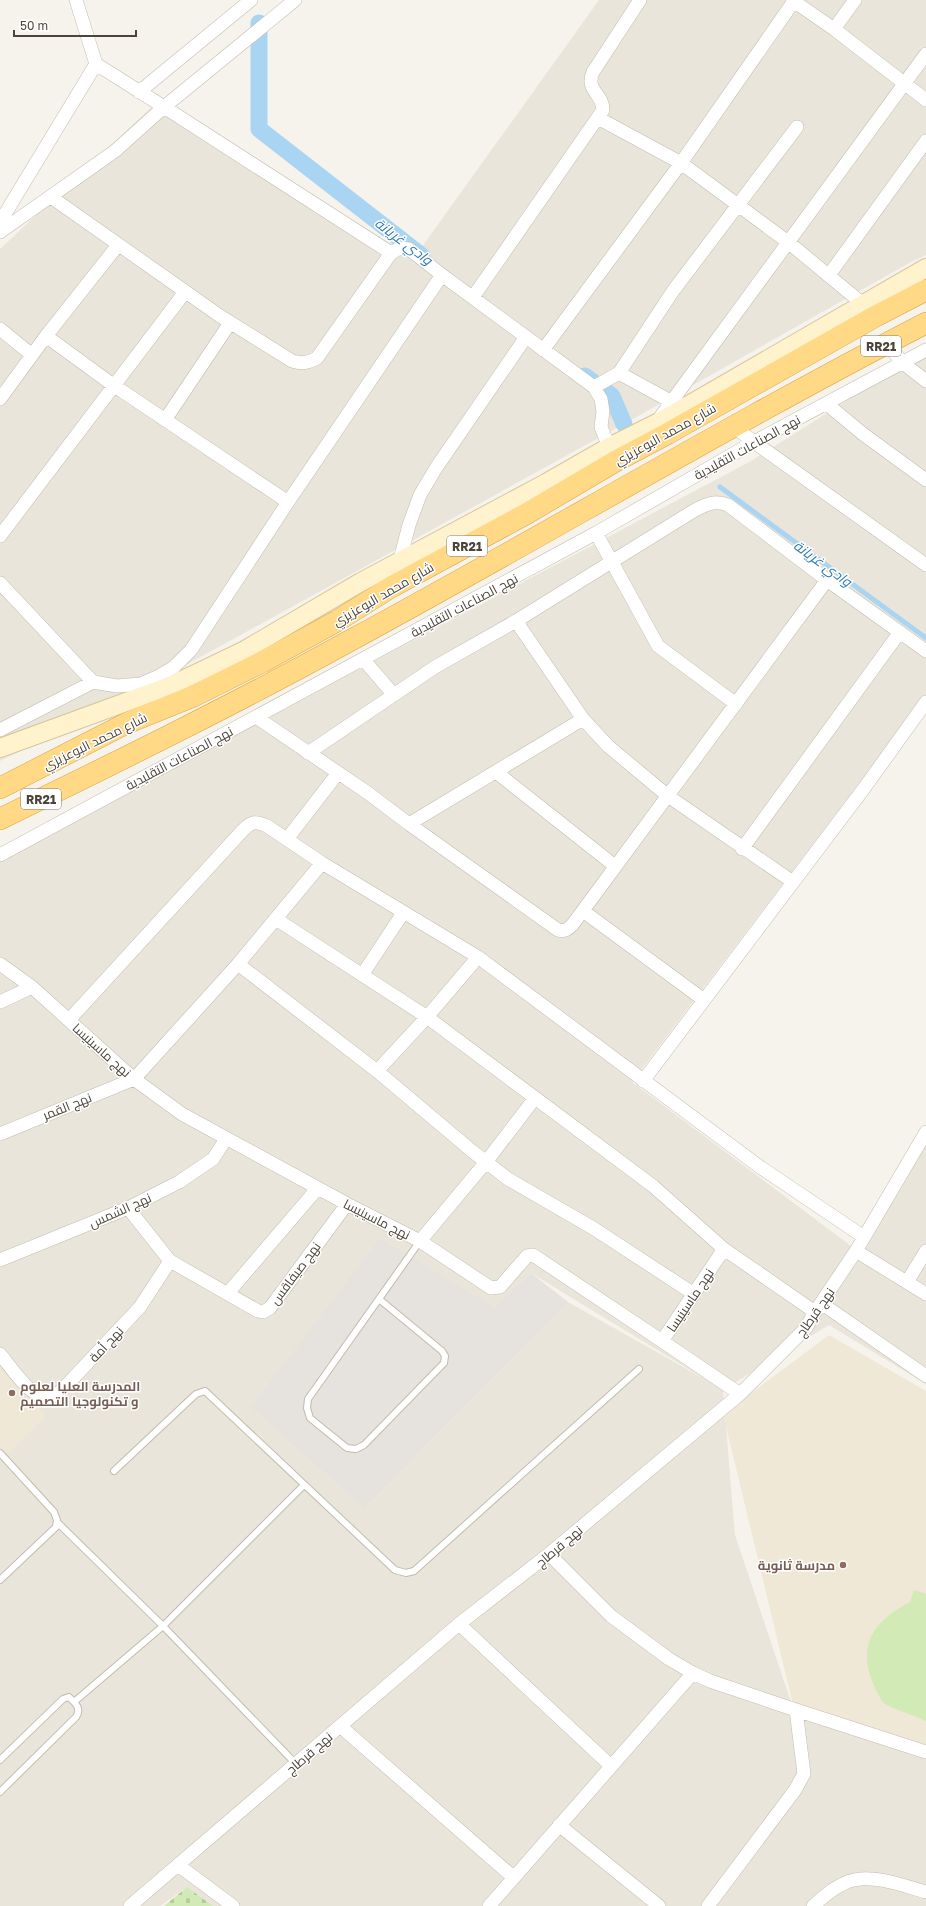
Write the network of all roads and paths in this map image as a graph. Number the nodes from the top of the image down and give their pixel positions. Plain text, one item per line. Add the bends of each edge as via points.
1 (76, 0) edge
2 (251, 0) edge
3 (296, 0) edge
4 (640, 0) edge
5 (855, 0) edge
6 (793, 1) edge
7 (834, 29) junction
8 (926, 54) edge
9 (96, 64) junction
10 (904, 84) junction
11 (139, 92) junction
12 (926, 100) edge
13 (164, 107) junction
14 (598, 118) junction
15 (797, 127) dead end
16 (926, 141) edge
17 (681, 162) junction
18 (51, 198) junction
19 (738, 204) junction
20 (0, 222) edge
21 (0, 232) edge
22 (788, 242) junction
23 (118, 245) junction
24 (391, 253) junction
25 (926, 268) edge
26 (442, 275) junction
27 (829, 275) junction
28 (926, 290) edge
29 (185, 292) junction
30 (473, 298) junction
31 (863, 304) junction
32 (230, 323) junction
33 (926, 323) edge
34 (0, 329) edge
35 (46, 336) junction
36 (526, 337) junction
37 (886, 343) junction
38 (544, 350) junction
39 (926, 350) edge
40 (32, 355) junction
41 (903, 363) junction
42 (619, 373) junction
43 (926, 381) edge
44 (113, 385) junction
45 (594, 388) junction
46 (0, 399) edge
47 (672, 402) junction
48 (827, 404) junction
49 (165, 420) junction
50 (733, 426) junction
51 (664, 427) junction
52 (754, 442) junction
53 (609, 447) junction
54 (926, 480) edge
55 (288, 502) junction
56 (596, 533) junction
57 (0, 536) edge
58 (613, 561) junction
59 (398, 562) junction
60 (926, 565) edge
61 (827, 580) junction
62 (0, 583) edge
63 (393, 586) junction
64 (516, 621) junction
65 (900, 632) junction
66 (926, 651) edge
67 (363, 659) junction
68 (93, 682) junction
69 (394, 695) junction
70 (926, 702) edge
71 (736, 704) junction
72 (256, 717) junction
73 (583, 719) junction
74 (0, 730) edge
75 (0, 748) edge
76 (308, 753) junction
77 (496, 772) junction
78 (338, 773) junction
79 (0, 788) edge
80 (668, 796) junction
81 (0, 819) edge
82 (409, 824) junction
83 (287, 839) junction
84 (742, 849) junction
85 (0, 855) edge
86 (322, 863) junction
87 (615, 866) junction
88 (793, 882) junction
89 (583, 911) junction
90 (403, 912) junction
91 (276, 919) junction
92 (478, 957) junction
93 (0, 964) edge
94 (238, 964) junction
95 (362, 975) junction
96 (32, 987) junction
97 (704, 1000) junction
98 (0, 1002) edge
99 (427, 1017) junction
100 (69, 1020) junction
101 (377, 1071) junction
102 (134, 1079) junction
103 (643, 1081) junction
104 (535, 1098) junction
105 (926, 1132) edge
106 (0, 1134) edge
107 (226, 1140) junction
108 (922, 1146) edge
109 (486, 1162) junction
110 (317, 1189) junction
111 (347, 1204) junction
112 (128, 1208) junction
113 (864, 1237) junction
114 (420, 1241) junction
115 (724, 1248) junction
116 (856, 1251) junction
117 (926, 1251) edge
118 (0, 1260) edge
119 (170, 1261) junction
120 (907, 1282) junction
121 (228, 1293) junction
122 (694, 1294) junction
123 (926, 1294) edge
124 (379, 1299) junction
125 (818, 1308) junction
126 (662, 1341) junction
127 (0, 1354) edge
128 (639, 1369) dead end
129 (926, 1376) edge
130 (740, 1394) junction
131 (0, 1453) edge
132 (114, 1471) dead end
133 (304, 1484) junction
134 (57, 1522) junction
135 (550, 1554) junction
136 (0, 1580) edge
137 (459, 1624) junction
138 (163, 1626) junction
139 (693, 1673) junction
140 (74, 1702) junction
141 (796, 1710) junction
142 (340, 1726) junction
143 (926, 1752) edge
144 (0, 1760) edge
145 (296, 1764) junction
146 (612, 1766) junction
147 (0, 1792) edge
148 (559, 1825) junction
149 (178, 1865) junction
150 (513, 1878) junction
151 (926, 1892) edge
152 (130, 1906) edge
153 (233, 1906) edge
154 (489, 1906) edge
155 (659, 1906) edge
156 (708, 1906) edge
157 (812, 1906) edge

1 - 9 street
2 - 11 street
3 - 13 street
4 - 14 street via 592,72 591,86 603,103 603,110
5 - 7 street
6 - 7 street
6 - 17 street
7 - 10 street
8 - 10 street
9 - 11 street
9 - 20 street
10 - 12 street
10 - 22 street
11 - 13 street
13 - 18 street via 115,151
13 - 24 street
14 - 17 street
14 - 30 street
15 - 19 street
16 - 27 street
17 - 19 street
17 - 38 street
18 - 21 street
18 - 23 street
19 - 22 street
19 - 42 street via 672,291
22 - 27 street
22 - 47 street
23 - 29 street
23 - 35 street
24 - 26 street via 400,248 409,248
24 - 32 street via 317,358 309,362 292,362
25 - 31 main road
26 - 30 street
26 - 55 street
27 - 31 street
28 - 51 highway, شارع محمد البوعزيزي / RR21
29 - 32 street
29 - 44 street
30 - 36 street
31 - 51 main road
32 - 49 street
33 - 37 highway, شارع محمد البوعزيزي / RR21
34 - 40 street
35 - 40 street
35 - 44 street
36 - 38 street
36 - 59 street via 420,495
37 - 41 street
37 - 50 highway, شارع محمد البوعزيزي / RR21
38 - 45 street
39 - 41 street, نهج الصناعات التقليدية
40 - 46 street
41 - 43 street
41 - 48 street, نهج الصناعات التقليدية
42 - 45 street
42 - 47 street
44 - 49 street
44 - 57 street
45 - 53 street via 601,399 601,427
47 - 51 street via 661,416
48 - 52 street, نهج الصناعات التقليدية
48 - 54 street
49 - 55 street
50 - 52 street
50 - 81 highway, شارع محمد البوعزيزي / RR21 via 351,640 138,751
51 - 53 main road
51 - 63 highway, شارع محمد البوعزيزي / RR21 via 616,461 519,518
52 - 56 street, نهج الصناعات التقليدية
52 - 60 street
53 - 59 main road
55 - 68 street via 190,650 174,667 141,684 117,686
56 - 58 street
56 - 67 street, نهج الصناعات التقليدية
58 - 61 street via 695,510 712,502 722,502
58 - 64 street
58 - 71 street via 658,646
59 - 63 street
59 - 75 main road via 245,650 170,686
61 - 65 street
61 - 71 street
62 - 68 street
63 - 79 highway, شارع محمد البوعزيزي / RR21 via 337,621 255,666 194,696 127,723
64 - 69 street via 436,667
64 - 73 street
65 - 66 street
65 - 84 street
67 - 69 street
67 - 72 street, نهج الصناعات التقليدية
68 - 74 street
69 - 76 street
70 - 88 street
71 - 80 street
72 - 76 street
72 - 85 street, نهج الصناعات التقليدية
73 - 77 street
73 - 80 street via 608,746
76 - 78 street
77 - 82 street
77 - 87 street
78 - 82 street
78 - 83 street
80 - 84 street
80 - 87 street
82 - 89 street via 558,930 568,929
83 - 86 street
83 - 100 street via 258,822 250,823
84 - 88 street
86 - 90 street
86 - 91 street
87 - 89 street
88 - 97 street
89 - 97 street
90 - 92 street
90 - 95 street
91 - 94 street
91 - 95 street
92 - 99 street
92 - 103 street
93 - 96 street, نهج ماسينيسا
94 - 101 street
94 - 102 street
95 - 99 street
96 - 98 street
96 - 100 street, نهج ماسينيسا
97 - 103 street
99 - 101 street
99 - 104 street
100 - 102 street, نهج ماسينيسا
101 - 109 street
102 - 106 street, نهج القمر
102 - 107 street, نهج ماسينيسا via 182,1114
103 - 113 street via 760,1167
104 - 109 street
104 - 115 street via 653,1186
105 - 108 street, نهج قرطاج
107 - 110 street, نهج ماسينيسا
107 - 112 street, نهج الشمس via 213,1159 190,1176
108 - 113 street, نهج قرطاج
109 - 114 street
109 - 122 street via 508,1179 593,1228
110 - 111 street, نهج ماسينيسا
110 - 121 street
111 - 114 street, نهج ماسينيسا
111 - 121 street, نهج صيفاقس via 270,1308 263,1312 258,1311
112 - 118 street, نهج الشمس
112 - 119 street, نهج صيفاقس
113 - 116 street, نهج قرطاج
114 - 124 lane
114 - 126 street, نهج ماسينيسا via 491,1288 500,1287 527,1256 533,1255
115 - 122 street, نهج ماسينيسا
115 - 125 street
116 - 120 street
116 - 125 street, نهج قرطاج
117 - 120 street
119 - 121 street, نهج صيفاقس
119 - 127 street, نهج أمة via 140,1307 54,1396 43,1397 31,1392
120 - 123 street
122 - 126 street, نهج ماسينيسا
124 - 124 lane via 442,1351 445,1356 444,1363 364,1445 356,1449 347,1448 310,1418 308,1399
125 - 129 street
125 - 130 street, نهج قرطاج via 801,1334
126 - 130 street
128 - 133 lane via 410,1572 395,1570
130 - 135 street, نهج قرطاج
131 - 134 lane via 54,1512
132 - 133 lane via 196,1394 205,1391
133 - 138 lane
134 - 136 lane via 56,1527
134 - 138 lane
135 - 137 street, نهج قرطاج
135 - 139 street via 611,1616 669,1659
137 - 142 street, نهج قرطاج
137 - 146 street
138 - 140 lane
138 - 145 lane
139 - 141 street
139 - 146 street
140 - 144 lane via 69,1698 63,1699
140 - 147 lane via 79,1710 76,1717
141 - 143 street
141 - 156 street via 804,1774 795,1790
142 - 145 street, نهج قرطاج
142 - 150 street
145 - 149 street, نهج قرطاج
146 - 148 street
148 - 150 street
148 - 155 street
149 - 152 street, نهج قرطاج
149 - 153 street
150 - 154 street
151 - 157 street via 893,1883 868,1879 853,1880 825,1895

